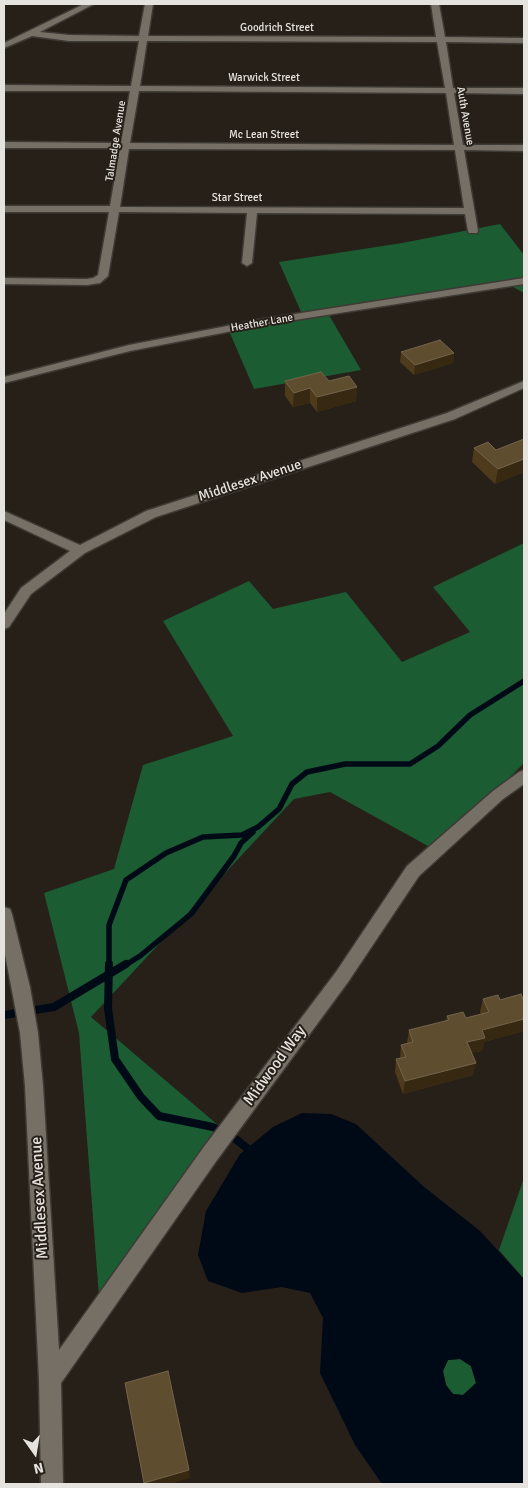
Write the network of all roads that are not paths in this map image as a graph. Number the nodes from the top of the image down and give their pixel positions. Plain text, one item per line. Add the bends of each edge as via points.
1 (90, 4) edge
2 (149, 4) edge
3 (435, 4) edge
4 (30, 34) junction
5 (144, 38) junction
6 (441, 40) junction
7 (524, 40) edge
8 (4, 46) edge
9 (4, 88) edge
10 (136, 89) junction
11 (449, 91) junction
12 (524, 91) edge
13 (4, 145) edge
14 (126, 146) junction
15 (459, 147) junction
16 (524, 148) edge
17 (4, 208) edge
18 (116, 209) junction
19 (252, 210) junction
20 (469, 212) junction
21 (473, 231) dead end
22 (247, 263) dead end
23 (524, 281) edge
24 (4, 282) edge
25 (4, 380) edge
26 (524, 384) edge
27 (4, 515) edge
28 (80, 550) junction
29 (4, 624) edge
30 (524, 776) edge
31 (4, 914) edge
32 (50, 1380) junction
33 (52, 1484) edge

1 - 4 street
2 - 5 street, Talmadge Avenue
3 - 6 street, Auth Avenue
4 - 5 street, Goodrich Street via 69,38
4 - 8 street
5 - 6 street, Goodrich Street
5 - 10 street, Talmadge Avenue
6 - 7 street, Goodrich Street
6 - 11 street, Auth Avenue
9 - 10 street, Warwick Street
10 - 11 street, Warwick Street
10 - 14 street, Talmadge Avenue
11 - 12 street, Warwick Street
11 - 15 street, Auth Avenue
13 - 14 street, Mc Lean Street
14 - 15 street, Mc Lean Street
14 - 18 street, Talmadge Avenue
15 - 16 street, Mc Lean Street
15 - 20 street, Auth Avenue
17 - 18 street, Star Street
18 - 19 street, Star Street
18 - 24 street, Talmadge Avenue via 104,274 99,280
19 - 20 street, Star Street
19 - 22 street
20 - 21 street, Auth Avenue
23 - 25 street, Heather Lane via 177,338
26 - 28 street, Middlesex Avenue via 451,416 150,514
27 - 28 street
28 - 29 street, Middlesex Avenue via 26,590
30 - 32 street, Midwood Way via 413,871 342,977 210,1154
31 - 32 street, Middlesex Avenue via 29,1033
32 - 33 street, Middlesex Avenue

